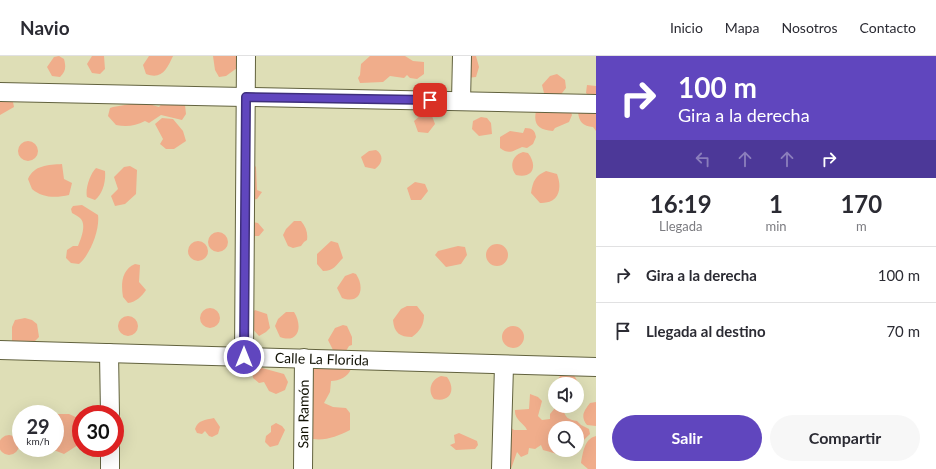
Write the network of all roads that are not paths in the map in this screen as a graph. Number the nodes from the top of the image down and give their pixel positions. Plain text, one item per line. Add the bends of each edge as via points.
1 (246, 56) edge
2 (462, 56) edge
3 (0, 92) edge
4 (246, 97) junction
5 (461, 101) junction
6 (596, 104) edge
7 (0, 350) edge
8 (109, 353) junction
9 (244, 357) junction
10 (304, 358) junction
11 (504, 366) junction
12 (596, 367) edge
13 (110, 405) edge
14 (110, 457) edge
15 (110, 469) edge
16 (303, 469) edge
17 (501, 469) edge

1 - 4 street
2 - 5 street
3 - 4 street
4 - 5 street
4 - 9 street
5 - 6 street
7 - 8 street, Calle La Florida
8 - 9 street, Calle La Florida
8 - 13 street
9 - 10 street, Calle La Florida
10 - 11 street, Calle La Florida
10 - 16 street, San Ramón
11 - 12 street, Calle La Florida
11 - 17 street
14 - 15 street

